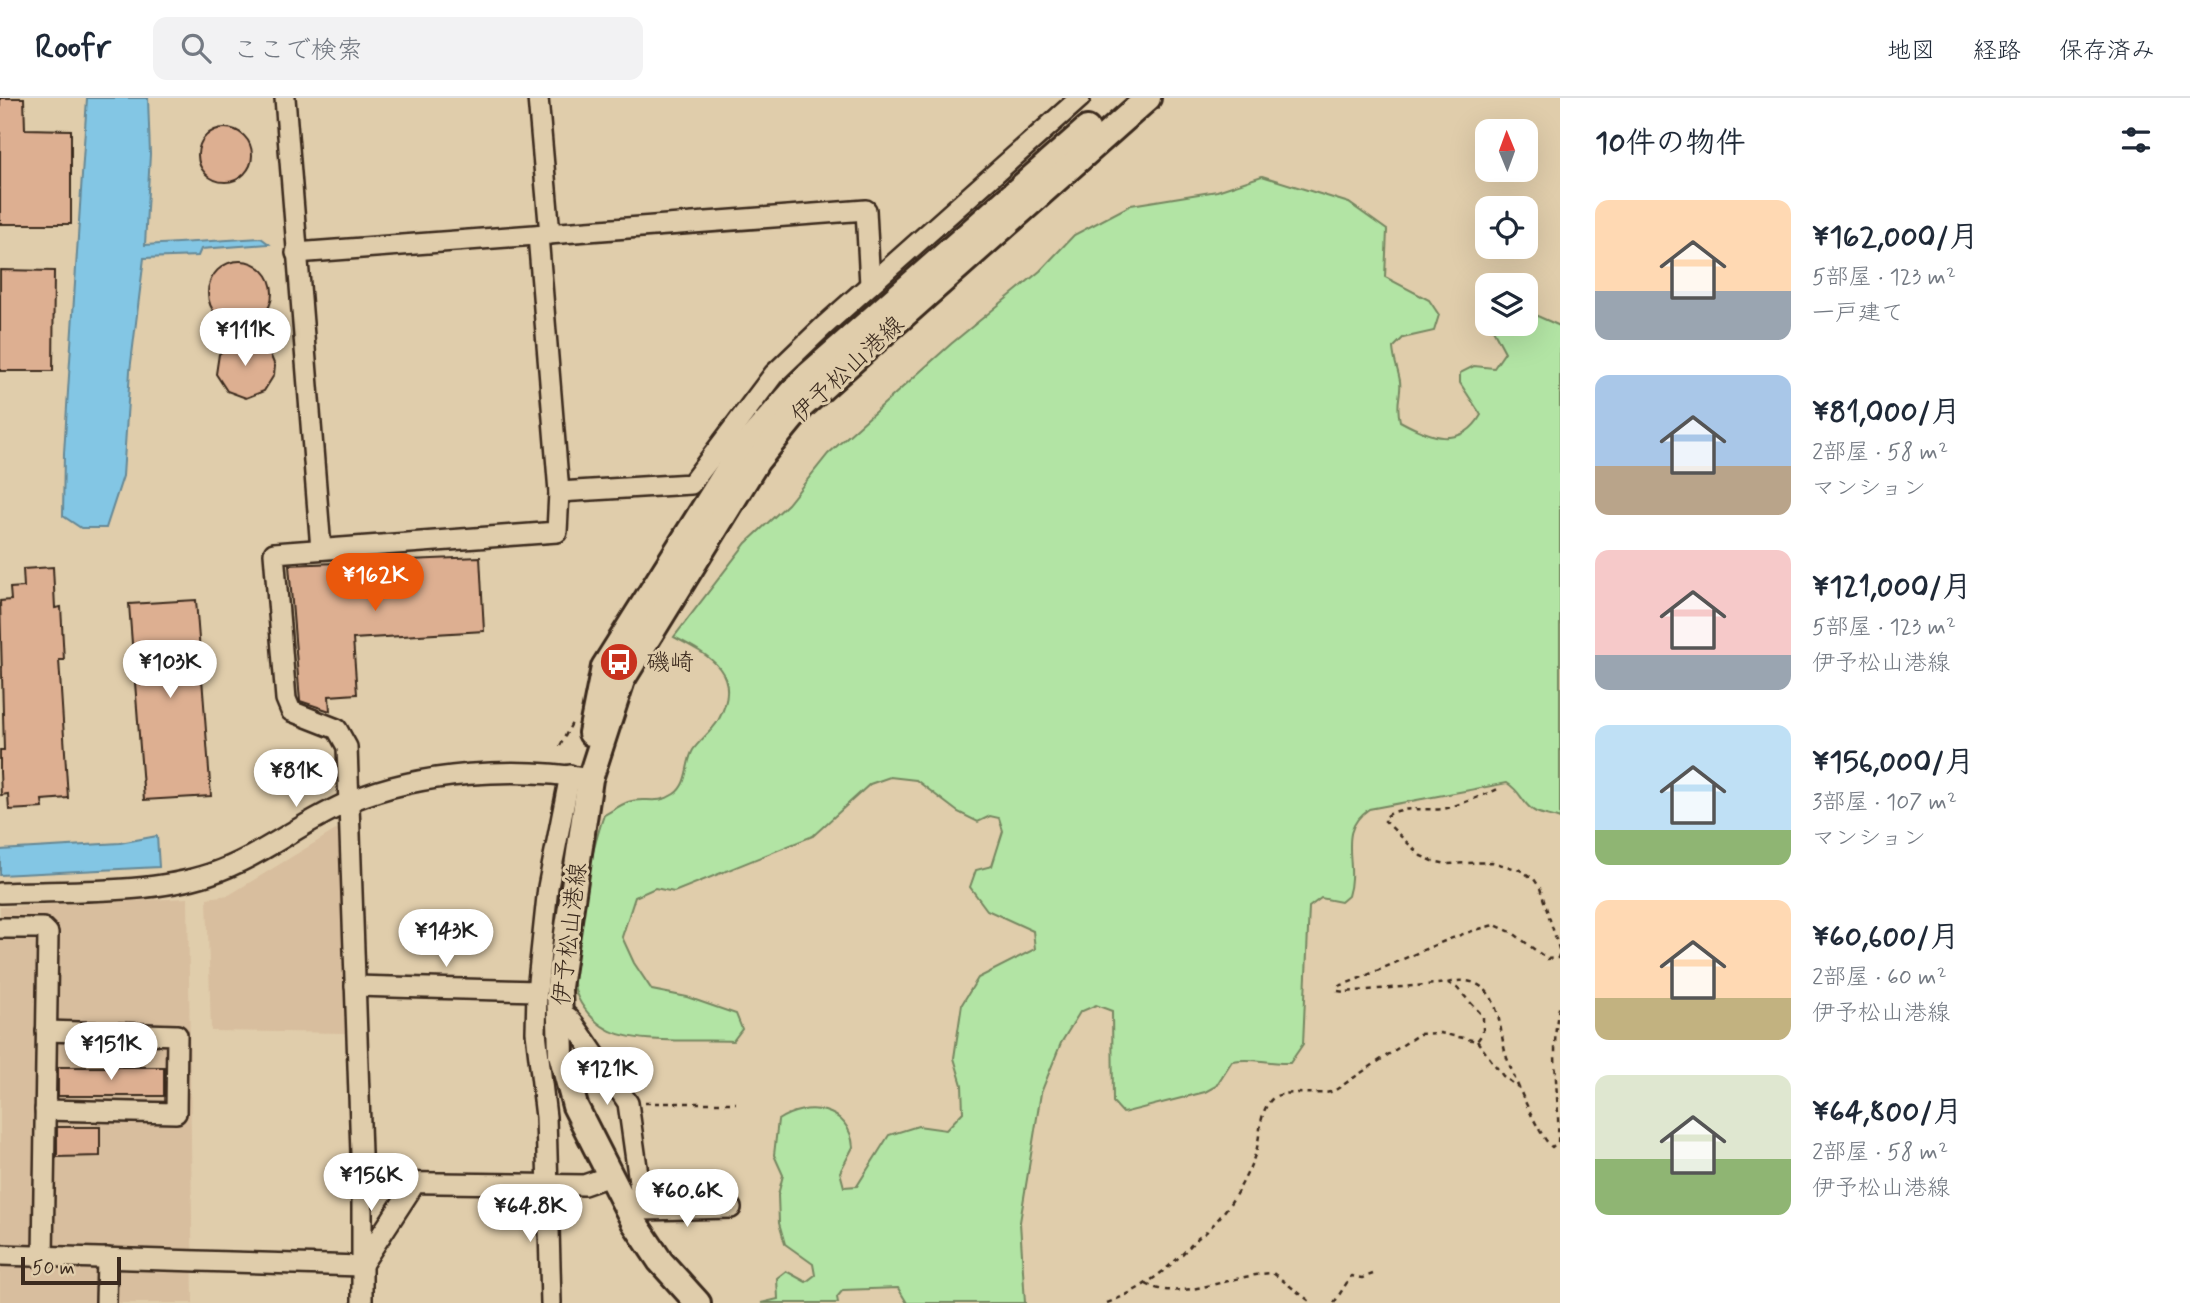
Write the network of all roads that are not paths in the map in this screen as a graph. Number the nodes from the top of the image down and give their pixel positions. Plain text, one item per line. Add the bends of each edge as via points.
1 (285, 98) edge
2 (538, 98) edge
3 (1080, 98) edge
4 (1123, 98) edge
5 (1148, 98) edge
6 (544, 234) junction
7 (296, 253) junction
8 (870, 285) junction
9 (559, 492) junction
10 (321, 549) junction
11 (580, 777) junction
12 (350, 801) junction
13 (0, 893) edge
14 (0, 928) edge
15 (355, 986) junction
16 (537, 991) junction
17 (558, 1014) junction
18 (46, 1031) junction
19 (45, 1110) junction
20 (610, 1176) junction
21 (362, 1182) junction
22 (415, 1183) junction
23 (549, 1185) junction
24 (731, 1208) dead end
25 (637, 1213) junction
26 (0, 1255) edge
27 (43, 1256) junction
28 (107, 1258) junction
29 (361, 1266) junction
30 (106, 1303) edge
31 (362, 1303) edge
32 (551, 1303) edge
33 (698, 1303) edge

1 - 7 street
2 - 6 street
3 - 8 street
4 - 11 main road, 伊予松山港線 via 805,378 738,454 604,667
5 - 11 main road, 伊予松山港線 via 803,405 757,461 622,680
6 - 7 street
6 - 8 street via 866,210
6 - 9 street
7 - 10 street
8 - 9 street via 774,374 691,484
9 - 10 street via 557,532
10 - 12 street via 274,553 286,699 291,711 344,736
11 - 12 street via 417,779
11 - 16 street via 548,887
11 - 17 main road, 伊予松山港線
12 - 13 street via 256,856 209,875 159,886
12 - 15 street
14 - 18 street via 43,928 48,933
15 - 16 street
15 - 21 street
16 - 23 street via 536,1032
17 - 20 main road, 伊予松山港線 via 575,1106
17 - 25 street via 574,1024 628,1103
18 - 19 street
18 - 19 street via 177,1035 176,1114
19 - 27 street
20 - 23 street via 593,1184
20 - 25 main road, 伊予松山港線
21 - 22 street
21 - 29 street
22 - 23 street
22 - 29 street
23 - 32 street
24 - 25 street
25 - 33 main road, 伊予松山港線 via 660,1261
26 - 27 street
27 - 28 street
28 - 29 street
28 - 30 street
29 - 31 street

